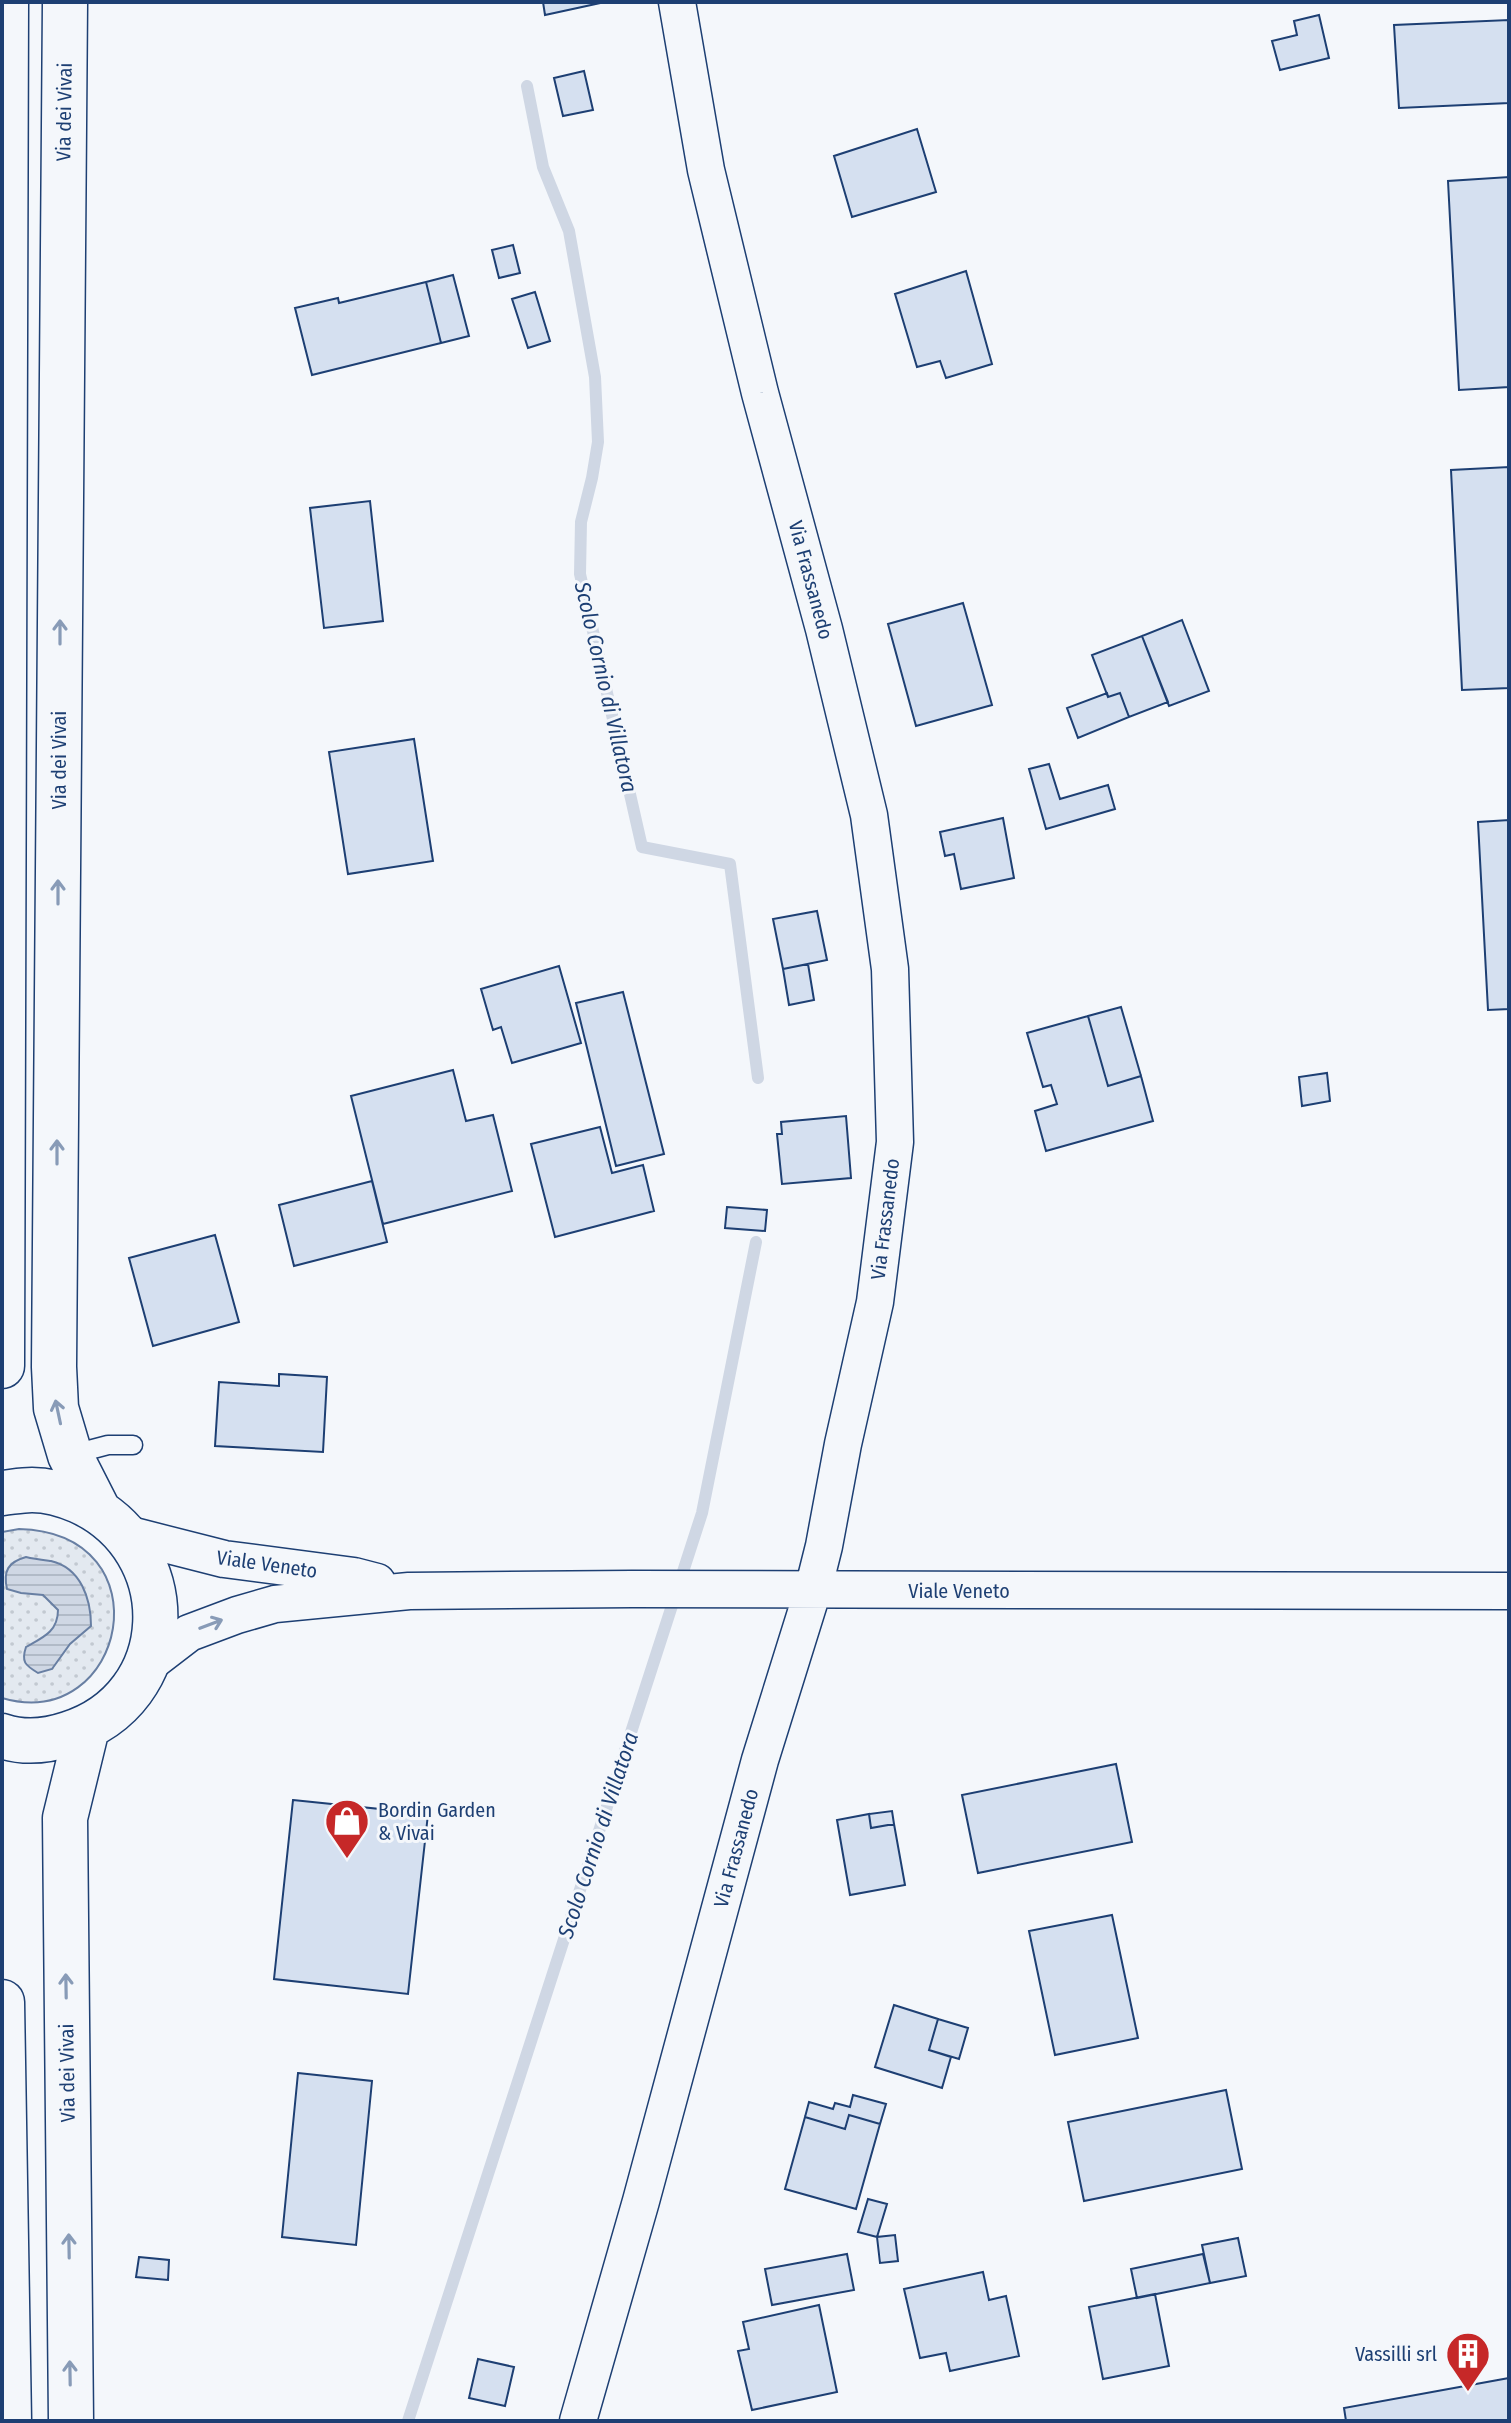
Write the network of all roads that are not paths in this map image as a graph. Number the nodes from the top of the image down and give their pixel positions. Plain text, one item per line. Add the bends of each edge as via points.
1 (6, 2) edge
2 (65, 2) edge
3 (677, 2) edge
4 (2, 1366) edge
5 (133, 1445) dead end
6 (70, 1455) junction
7 (2, 1493) edge
8 (112, 1522) junction
9 (813, 1590) junction
10 (409, 1591) junction
11 (1509, 1591) edge
12 (146, 1666) junction
13 (87, 1728) junction
14 (2, 1736) edge
15 (2, 2002) edge
16 (9, 2421) edge
17 (71, 2421) edge
18 (578, 2421) edge

1 - 4 main road
6 -> 2 main road, Via dei Vivai via 56,1408 54,1367
3 - 9 street, Via Frassanedo via 706,170 869,815 890,969 895,1142 875,1302
5 - 6 lane
6 - 8 main road, Via dei Vivai
7 - 8 main road via 34,1490 67,1496
8 - 10 street, Viale Veneto via 173,1548 354,1576
8 - 12 main road, Via dei Vivai via 146,1565 156,1601
9 - 10 street, Viale Veneto
9 - 11 street, Viale Veneto
9 - 18 street, Via Frassanedo via 760,1760
12 -> 10 street, Viale Veneto via 189,1633 275,1604
12 - 13 main road via 119,1706
13 - 14 main road via 51,1740
17 -> 13 main road, Via dei Vivai via 65,1818
15 - 16 main road

